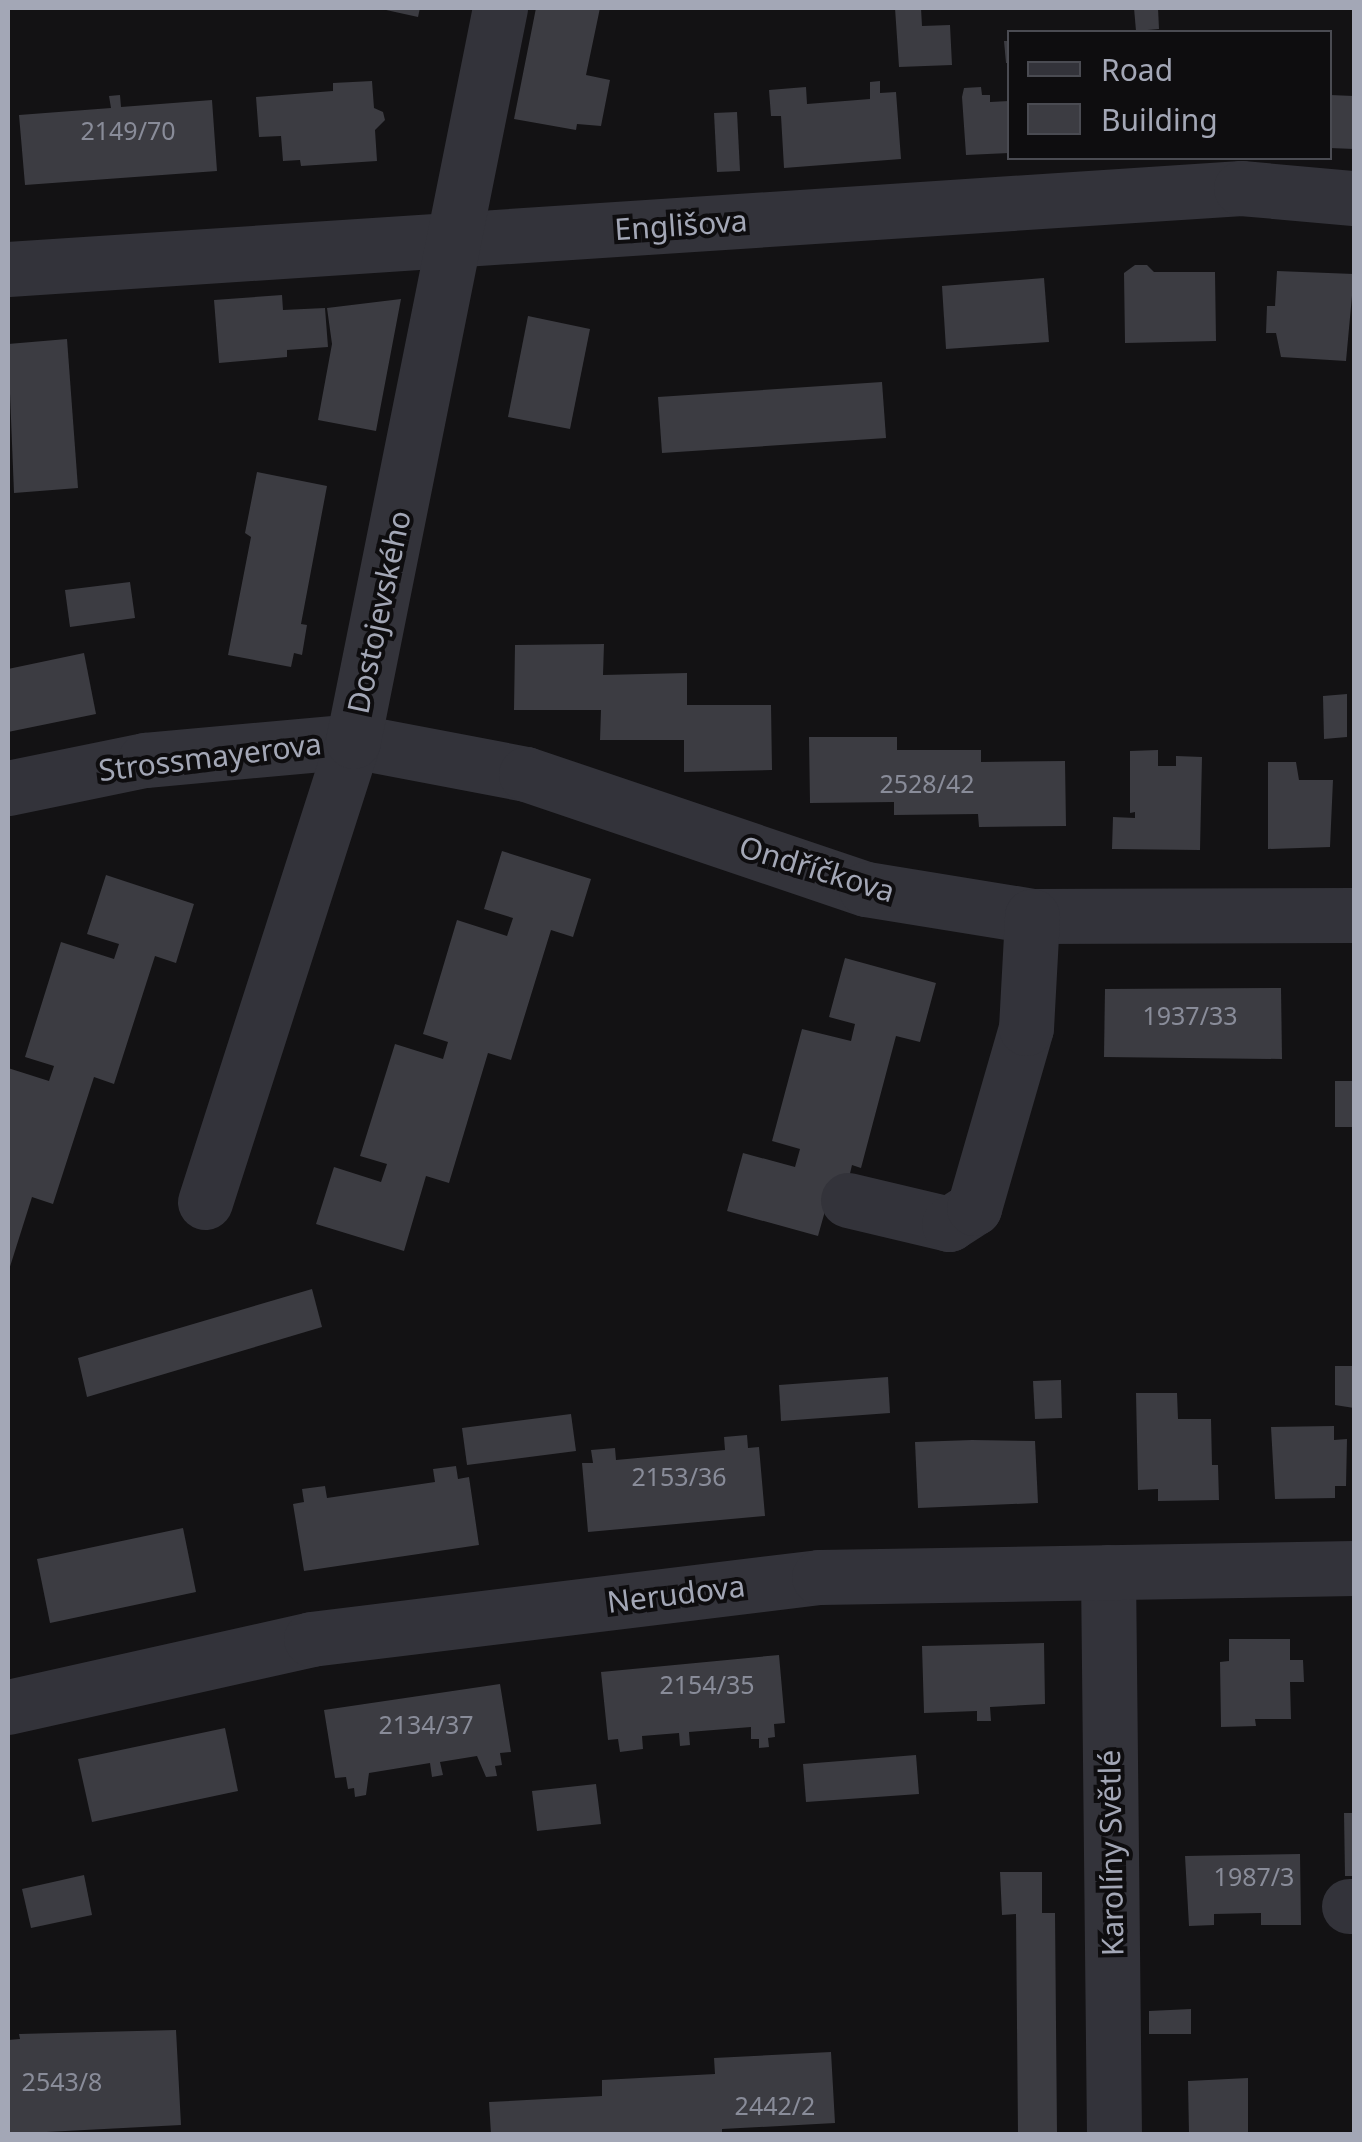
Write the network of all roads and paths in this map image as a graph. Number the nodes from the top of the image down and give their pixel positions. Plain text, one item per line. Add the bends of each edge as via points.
1 (500, 8) edge
2 (1354, 198) edge
3 (455, 240) junction
4 (8, 268) edge
5 (353, 740) junction
6 (8, 788) edge
7 (1354, 915) edge
8 (1032, 916) junction
9 (848, 1200) dead end
10 (205, 1202) dead end
11 (1354, 1568) edge
12 (1108, 1572) junction
13 (8, 1707) edge
14 (1114, 2134) edge

1 - 3 street, Dostojevského
2 - 3 street, Englišova via 1241,188
3 - 4 street, Englišova
3 - 5 street, Dostojevského
5 - 6 street, Strossmayerova via 145,760
5 - 8 street, Ondříčkova via 526,774 866,890
5 - 10 street, Dostojevského
7 - 8 street, Ondříčkova
8 - 9 street via 1026,1028 974,1208 950,1224
11 - 12 street, Nerudova
12 - 13 street, Nerudova via 819,1577 311,1639
12 - 14 street, Karolíny Světlé

